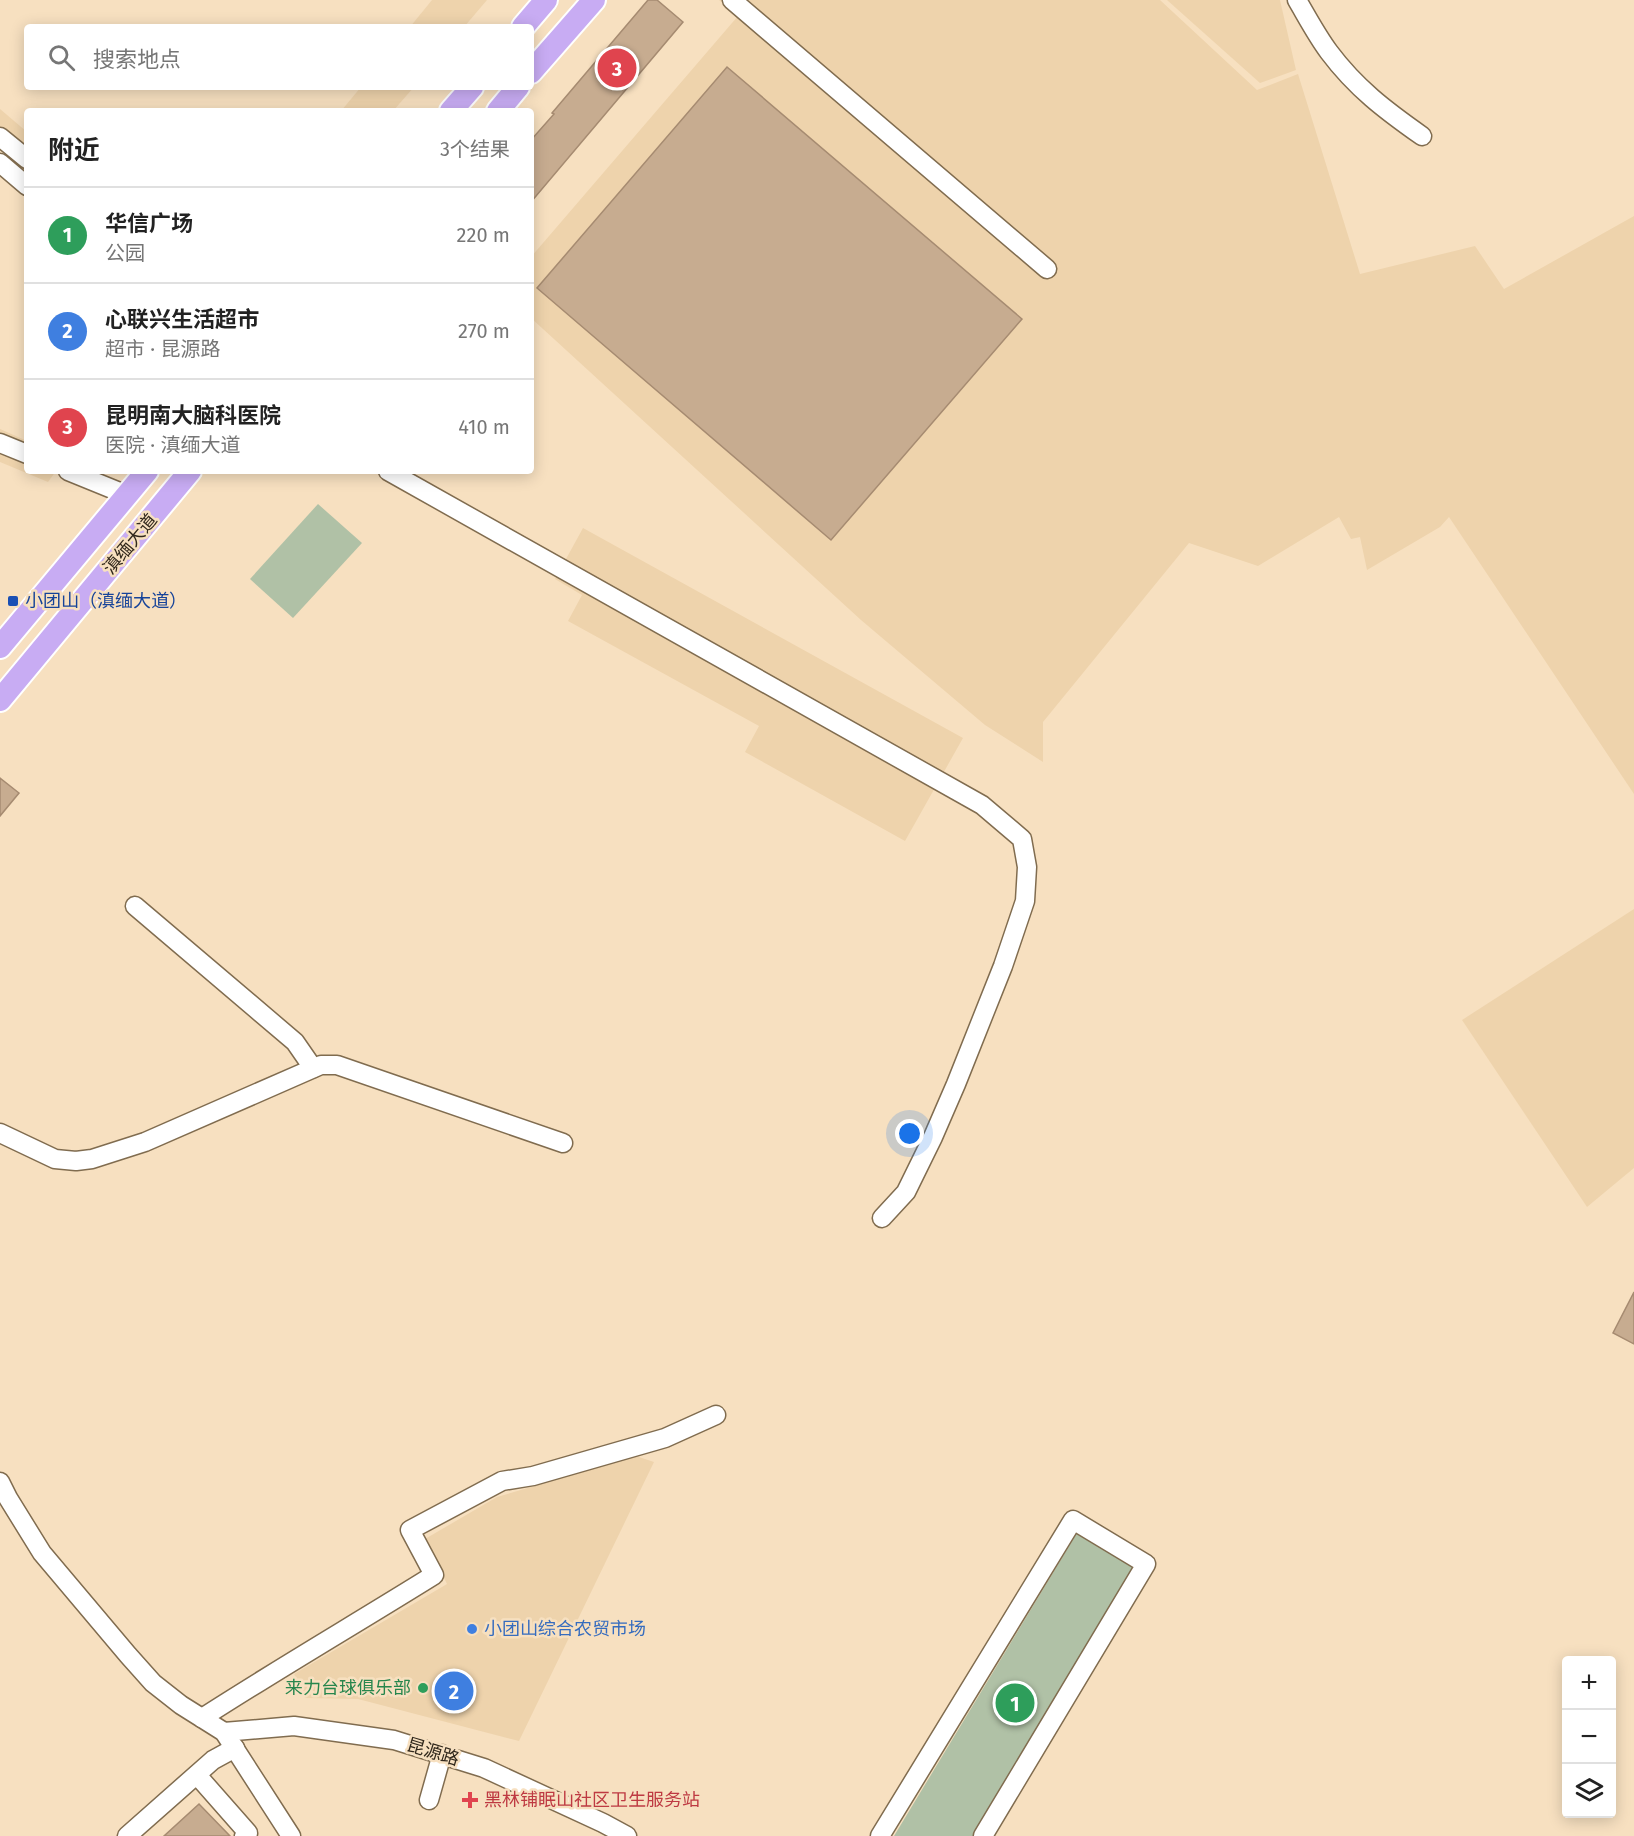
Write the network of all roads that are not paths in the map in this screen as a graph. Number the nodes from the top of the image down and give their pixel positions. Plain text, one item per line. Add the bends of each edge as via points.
1 (546, 0) edge
2 (594, 0) edge
3 (732, 0) edge
4 (1297, 0) edge
5 (526, 24) edge
6 (534, 69) edge
7 (470, 90) edge
8 (516, 90) edge
9 (454, 108) edge
10 (500, 108) edge
11 (1422, 136) dead end
12 (0, 137) edge
13 (24, 157) edge
14 (0, 164) edge
15 (24, 184) edge
16 (1047, 269) dead end
17 (0, 443) edge
18 (24, 453) edge
19 (75, 474) edge
20 (144, 474) edge
21 (188, 474) edge
22 (393, 474) edge
23 (127, 495) junction
24 (0, 647) edge
25 (0, 700) edge
26 (135, 906) dead end
27 (313, 1068) junction
28 (0, 1133) edge
29 (563, 1143) dead end
30 (882, 1218) dead end
31 (716, 1415) dead end
32 (0, 1482) edge
33 (202, 1718) junction
34 (224, 1732) junction
35 (235, 1748) junction
36 (442, 1754) junction
37 (197, 1775) junction
38 (429, 1800) dead end
39 (127, 1836) edge
40 (244, 1836) edge
41 (291, 1836) edge
42 (627, 1836) edge
43 (880, 1836) edge
44 (982, 1836) edge

1 - 5 main road
2 - 6 main road
3 - 16 street
4 - 11 street via 1327,50 1351,79 1380,107
7 - 9 main road
8 - 10 main road
12 - 13 street
14 - 15 street
17 - 18 street
19 - 23 street
20 - 23 main road, 滇缅大道
21 - 25 main road, 滇缅大道
22 - 30 street via 982,805 1022,839 1027,867 1025,901 1003,966 933,1137 906,1192
23 - 24 main road, 滇缅大道
26 - 27 street via 295,1042
27 - 28 street via 145,1142 92,1159 55,1159
27 - 29 street via 337,1065
31 - 33 street via 665,1438 533,1476 502,1481 410,1530 434,1575
32 - 33 street via 42,1553 128,1655 153,1683
33 - 34 street
34 - 35 street
34 - 36 street, 昆源路 via 294,1726 394,1740
35 - 37 street
35 - 41 street
36 - 38 street
36 - 42 street, 昆源路 via 484,1768
37 - 39 street
37 - 40 street via 248,1833
43 - 44 street via 1073,1520 1146,1564

